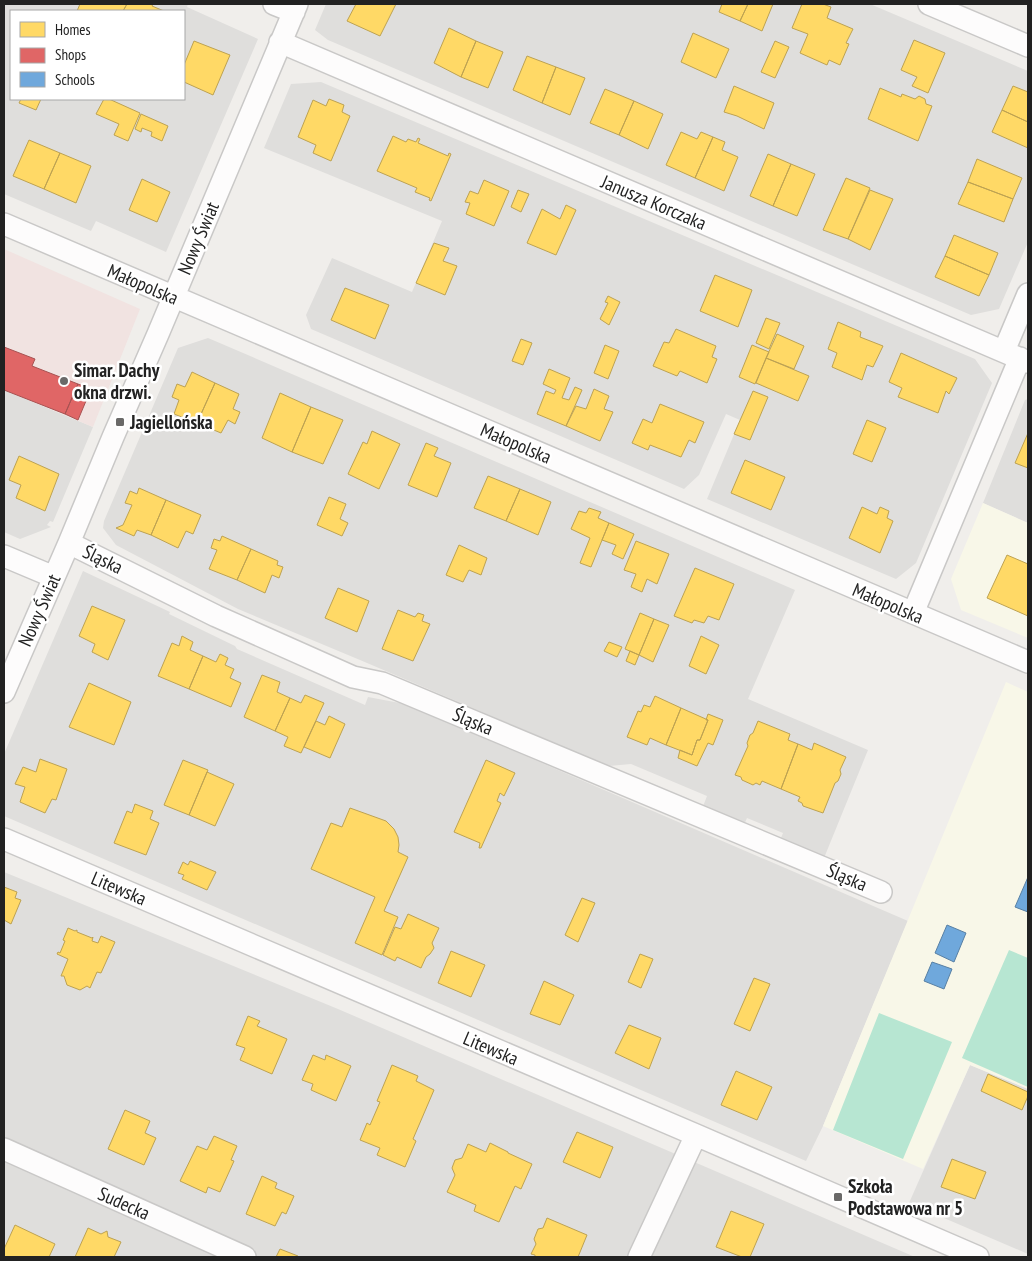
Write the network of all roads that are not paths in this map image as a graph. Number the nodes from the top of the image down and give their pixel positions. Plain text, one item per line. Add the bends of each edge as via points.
1 (274, 4) edge
2 (930, 4) edge
3 (296, 8) edge
4 (1026, 40) edge
5 (280, 42) junction
6 (4, 224) edge
7 (1028, 294) edge
8 (173, 297) junction
9 (1018, 357) edge
10 (69, 543) junction
11 (4, 556) edge
12 (54, 578) junction
13 (913, 614) junction
14 (1028, 662) edge
15 (4, 692) edge
16 (4, 839) edge
17 (881, 892) dead end
18 (696, 1135) junction
19 (4, 1149) edge
20 (245, 1257) edge
21 (639, 1257) edge
22 (978, 1257) edge

1 - 3 street
2 - 4 street
3 - 5 street, Nowy Świat
5 - 8 street, Nowy Świat
5 - 9 street, Janusza Korczaka
6 - 8 street, Małopolska
7 - 9 street
8 - 10 street, Nowy Świat
8 - 13 street, Małopolska
9 - 13 street
10 - 12 street, Nowy Świat
10 - 17 street, Śląska via 216,616 353,677 382,683
11 - 12 street
12 - 15 street, Nowy Świat
13 - 14 street, Małopolska
16 - 18 street, Litewska
18 - 21 street
18 - 22 street, Litewska
19 - 20 street, Sudecka

